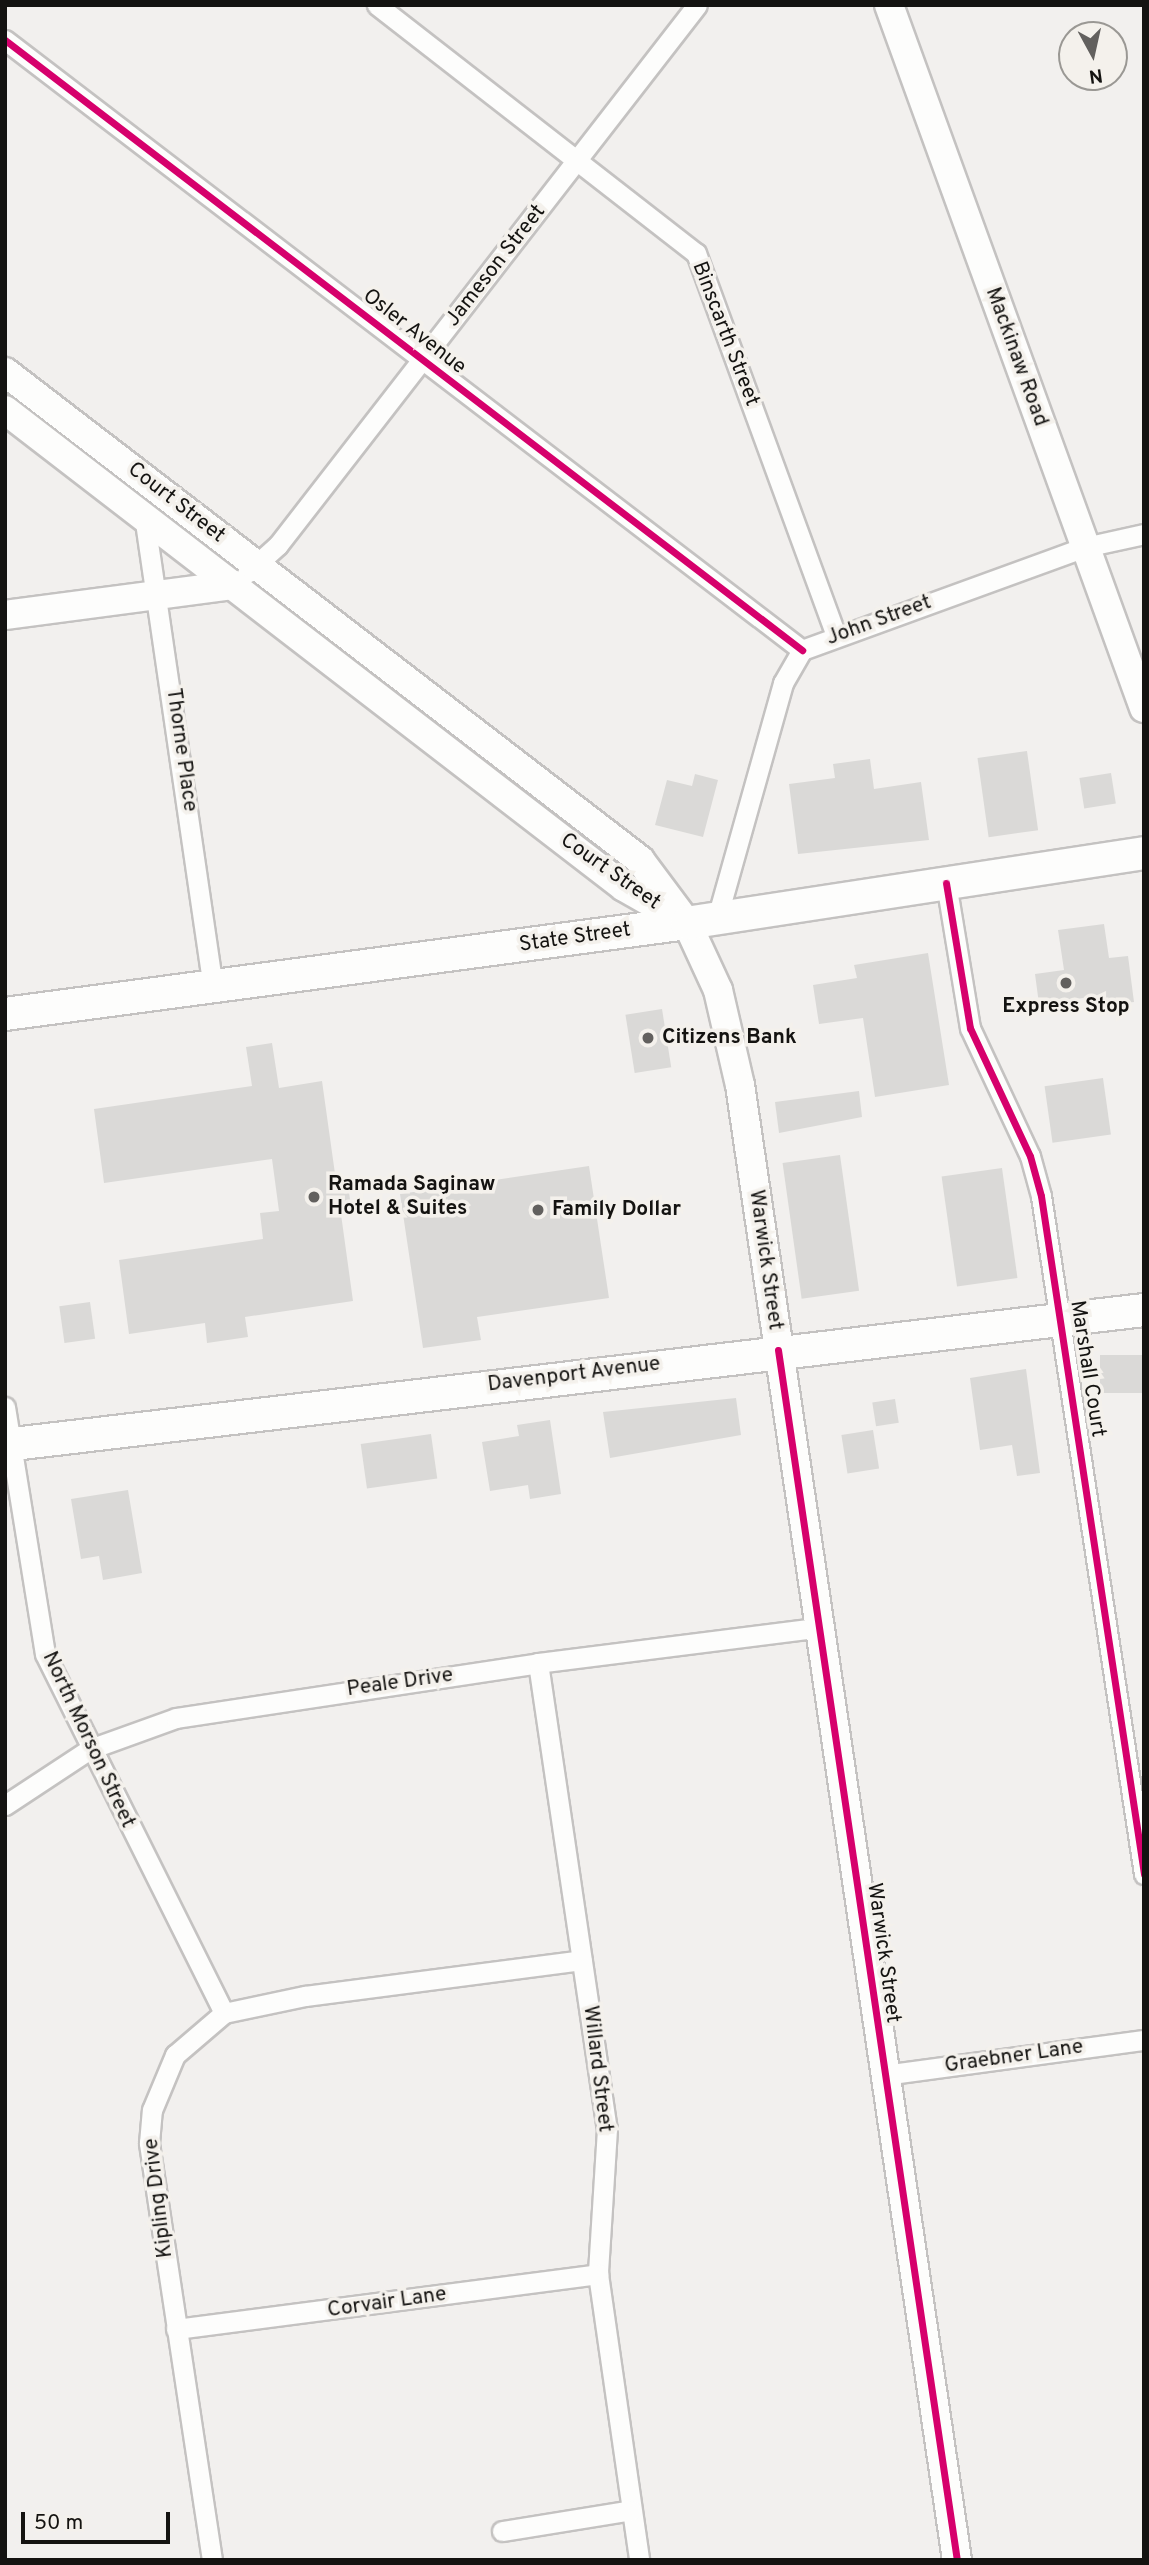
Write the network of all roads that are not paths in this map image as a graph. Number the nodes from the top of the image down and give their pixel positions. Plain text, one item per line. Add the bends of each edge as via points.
1 (377, 5) edge
2 (697, 5) edge
3 (889, 5) edge
4 (5, 40) edge
5 (578, 159) junction
6 (423, 361) junction
7 (5, 372) edge
8 (5, 410) edge
9 (144, 515) junction
10 (1144, 534) edge
11 (1085, 547) junction
12 (256, 565) junction
13 (234, 585) junction
14 (159, 596) junction
15 (5, 615) edge
16 (836, 635) junction
17 (802, 650) junction
18 (1144, 708) edge
19 (1144, 853) edge
20 (946, 883) junction
21 (702, 920) junction
22 (213, 986) junction
23 (5, 1014) edge
24 (1144, 1310) edge
25 (1062, 1320) junction
26 (778, 1350) junction
27 (5, 1407) edge
28 (8, 1445) edge
29 (817, 1628) junction
30 (538, 1664) junction
31 (90, 1749) junction
32 (5, 1805) edge
33 (1144, 1874) edge
34 (582, 1960) junction
35 (224, 2013) junction
36 (1144, 2040) edge
37 (884, 2075) junction
38 (598, 2274) junction
39 (176, 2329) junction
40 (631, 2510) junction
41 (502, 2531) dead end
42 (212, 2560) edge
43 (639, 2560) edge
44 (957, 2560) edge

1 - 5 street, Binscarth Street
2 - 5 street, Jameson Street
3 - 11 street, Mackinaw Road
4 - 6 street, Osler Avenue
5 - 6 street, Jameson Street
5 - 16 street, Binscarth Street via 696,253
6 - 12 street, Jameson Street via 278,545
6 - 17 street, Osler Avenue
7 - 12 street, Court Street
8 - 9 street, Court Street
9 - 13 street, Court Street
9 - 14 street, Thorne Place
10 - 11 street, John Street
11 - 16 street, John Street
11 - 18 street, Mackinaw Road
12 - 13 street, Jameson Street
12 - 21 street, Court Street via 639,860
13 - 14 street
13 - 21 street, Court Street via 624,887
14 - 15 street
14 - 22 street, Thorne Place
16 - 17 street, John Street
17 - 21 street, John Street via 783,683
19 - 20 main road, State Street
20 - 21 main road, State Street
20 - 25 street, Marshall Court via 970,1028 1030,1156
21 - 22 main road, State Street
21 - 26 street, Warwick Street via 734,1052
22 - 23 main road, State Street
24 - 25 main road, Davenport Avenue
25 - 26 main road, Davenport Avenue
25 - 33 street, Marshall Court
26 - 28 main road, Davenport Avenue
26 - 29 street, Warwick Street
27 - 28 street, North Morson Street
28 - 31 street, North Morson Street via 45,1654
29 - 30 street, Peale Drive
29 - 37 street, Warwick Street
30 - 31 street, Peale Drive via 176,1718
30 - 34 street, Willard Street
31 - 32 street, Peale Drive
31 - 35 street, North Morson Street
34 - 35 street, Kipling Drive via 305,1996
34 - 38 street, Willard Street via 607,2129
35 - 39 street, Kipling Drive via 175,2055 152,2110 149,2143
36 - 37 street, Graebner Lane
37 - 44 street, Warwick Street
38 - 39 street, Corvair Lane
38 - 40 street, Willard Street
39 - 42 street, Kipling Drive
40 - 41 street
40 - 43 street, Willard Street

